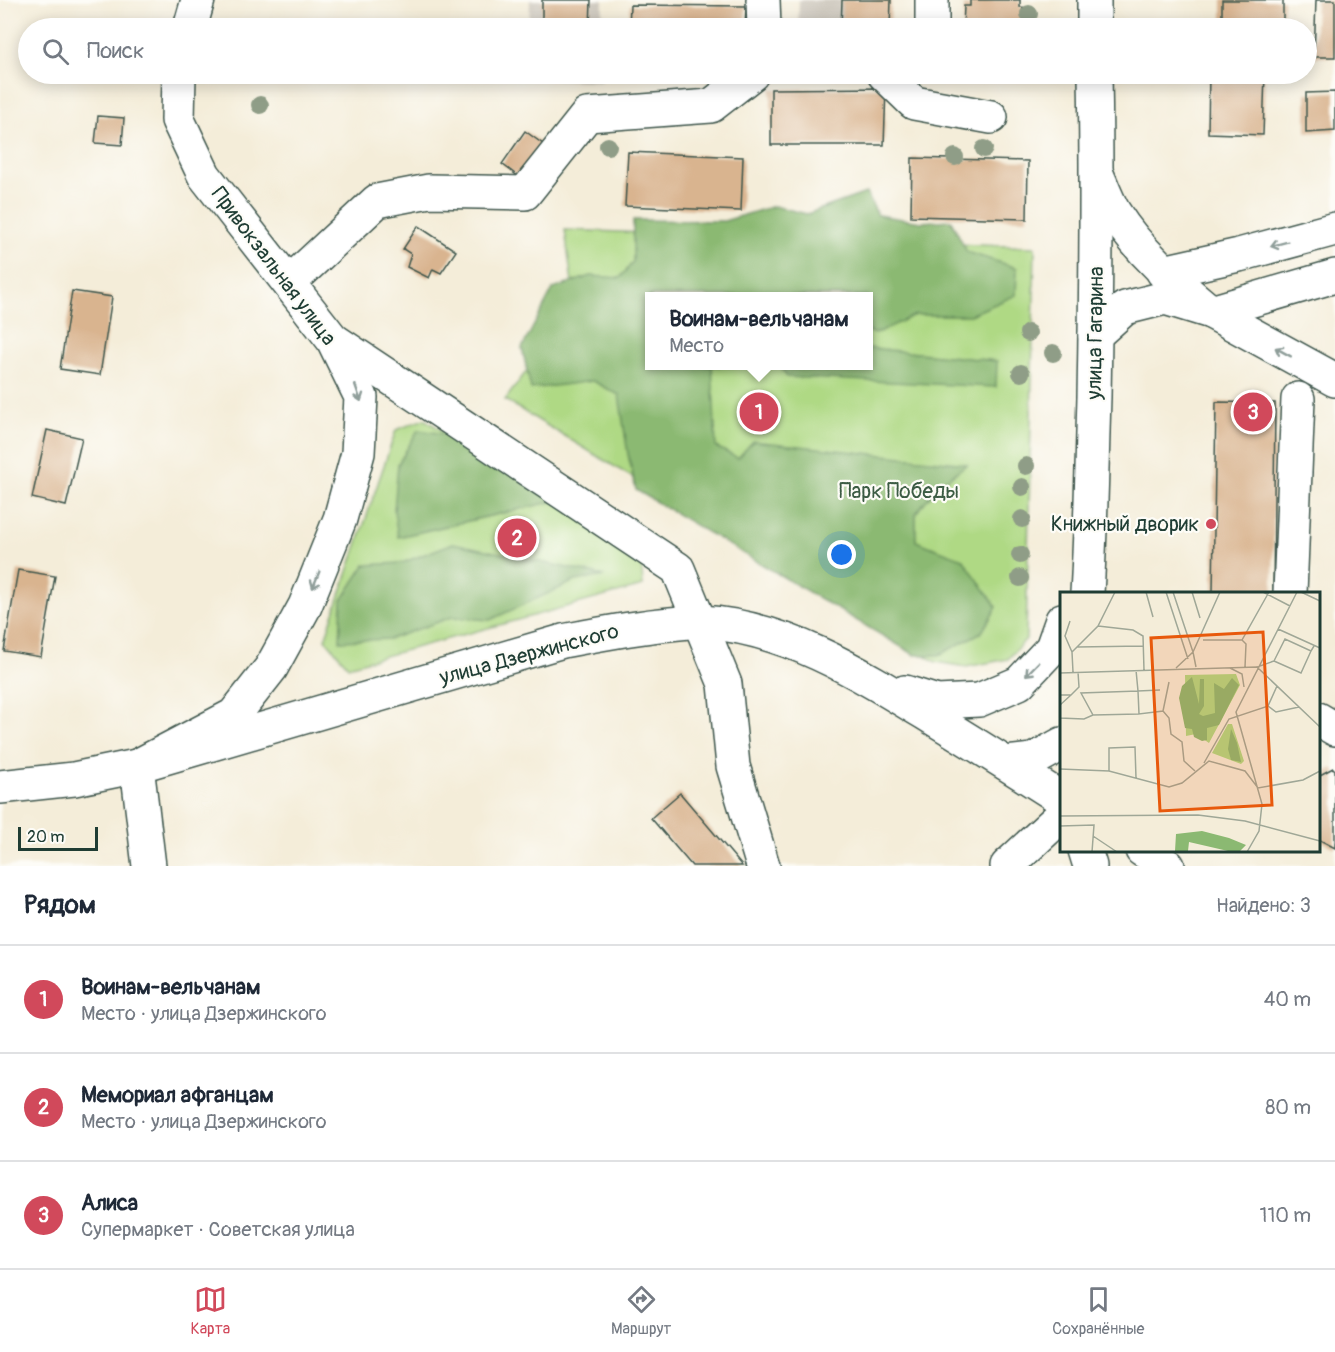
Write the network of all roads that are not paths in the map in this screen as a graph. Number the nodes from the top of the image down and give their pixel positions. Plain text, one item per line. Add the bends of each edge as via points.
1 (198, 0) edge
2 (763, 0) edge
3 (932, 0) edge
4 (1094, 0) edge
5 (193, 18) edge
6 (764, 18) edge
7 (932, 18) edge
8 (1094, 18) edge
9 (179, 84) edge
10 (739, 84) edge
11 (894, 84) edge
12 (1095, 84) edge
13 (991, 117) dead end
14 (1097, 174) junction
15 (1335, 229) edge
16 (1163, 272) junction
17 (1335, 276) edge
18 (289, 283) junction
19 (1211, 312) junction
20 (1095, 335) junction
21 (333, 340) junction
22 (1335, 380) edge
23 (1298, 399) dead end
24 (1090, 540) junction
25 (1072, 592) edge
26 (1087, 592) edge
27 (1290, 592) edge
28 (699, 621) junction
29 (1060, 626) edge
30 (875, 683) junction
31 (1320, 720) edge
32 (1335, 729) edge
33 (1060, 745) edge
34 (1006, 763) junction
35 (137, 766) junction
36 (0, 787) edge
37 (1060, 798) edge
38 (1060, 817) edge
39 (1086, 851) edge
40 (1145, 851) edge
41 (149, 866) edge
42 (763, 866) edge
43 (1007, 866) edge
44 (1090, 866) edge
45 (1168, 866) edge

1 - 5 street
2 - 6 street
3 - 7 street
4 - 8 street
9 - 18 street, Привокзальная улица via 178,120 204,175
10 - 18 street via 711,106 587,115 525,194 429,190 377,201
11 - 13 street via 914,103
12 - 14 street, улица Гагарина
14 - 16 street via 1113,210
14 - 20 street, улица Гагарина
15 -> 16 street
16 - 19 street
17 - 19 street
18 - 21 street, Привокзальная улица
19 - 20 street via 1165,298 1125,308
22 -> 19 street
20 - 24 street, улица Гагарина
21 - 28 street via 678,569
21 -> 35 street, Привокзальная улица via 362,397 358,453 340,519 305,606 271,668 234,715
23 - 27 street
24 - 25 street
24 - 26 street, улица Гагарина
28 - 30 street, улица Дзержинского via 731,624 795,642
28 - 35 street, улица Дзержинского via 627,628 563,642
28 - 42 street via 725,684 733,766
29 -> 30 street via 1052,648 1019,682 979,700 937,702
30 - 34 street, улица Дзержинского
31 - 32 street
33 - 34 street via 1033,760
34 - 37 street, улица Дзержинского
35 - 36 street, улица Дзержинского via 74,779
35 - 41 street
38 - 43 street
39 - 44 street
40 - 45 street

